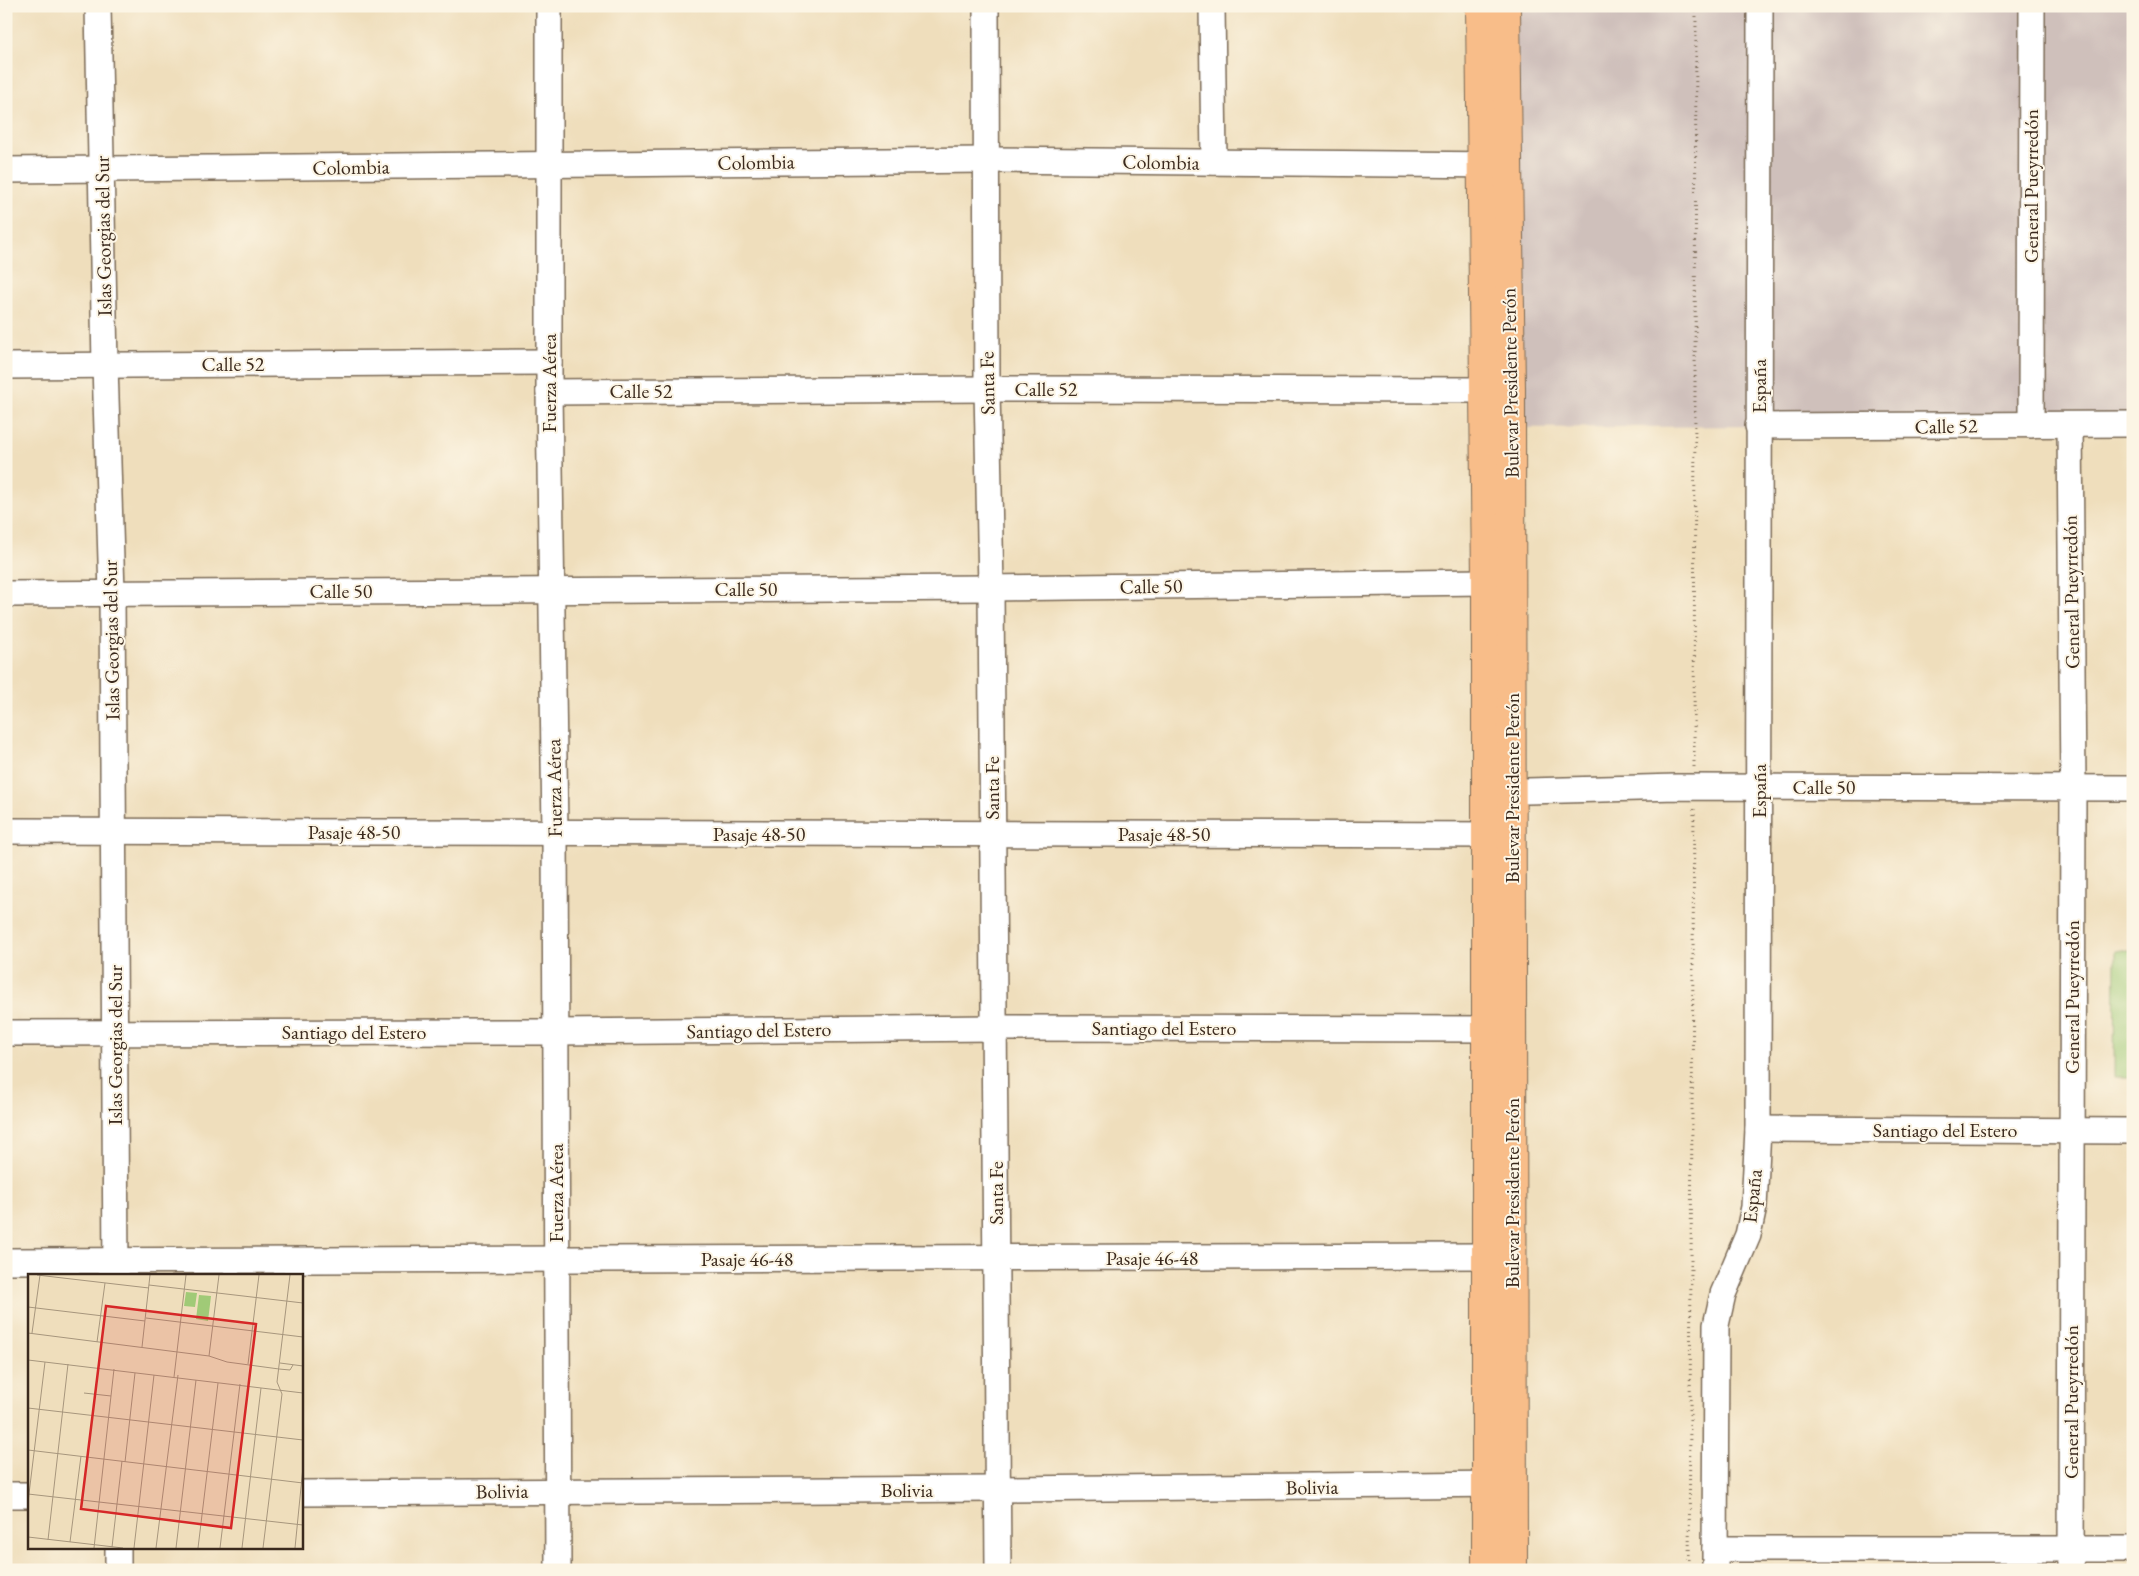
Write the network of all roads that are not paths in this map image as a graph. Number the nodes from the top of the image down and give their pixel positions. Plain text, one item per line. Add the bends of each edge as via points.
1 (98, 6) edge
2 (549, 6) edge
3 (986, 6) edge
4 (1212, 6) edge
5 (1480, 6) edge
6 (1506, 6) edge
7 (1760, 6) edge
8 (2032, 6) edge
9 (987, 160) junction
10 (1214, 162) junction
11 (550, 164) junction
12 (1494, 165) junction
13 (6, 170) edge
14 (102, 170) junction
15 (549, 362) junction
16 (105, 365) junction
17 (6, 366) edge
18 (987, 389) junction
19 (1484, 390) junction
20 (549, 392) junction
21 (2133, 424) edge
22 (2031, 425) junction
23 (2070, 425) junction
24 (1758, 426) junction
25 (1486, 582) junction
26 (991, 588) junction
27 (551, 590) junction
28 (6, 594) edge
29 (112, 594) junction
30 (1759, 787) junction
31 (2073, 788) junction
32 (2133, 788) edge
33 (1499, 792) junction
34 (6, 831) edge
35 (112, 832) junction
36 (555, 833) junction
37 (992, 834) junction
38 (1500, 835) junction
39 (995, 1028) junction
40 (1499, 1029) junction
41 (116, 1032) junction
42 (556, 1032) junction
43 (6, 1033) edge
44 (1758, 1129) junction
45 (2072, 1130) junction
46 (2133, 1130) edge
47 (1487, 1256) junction
48 (996, 1258) junction
49 (556, 1260) junction
50 (6, 1261) edge
51 (116, 1268) edge
52 (1513, 1483) junction
53 (1486, 1485) junction
54 (558, 1490) junction
55 (998, 1490) junction
56 (302, 1493) edge
57 (28, 1494) edge
58 (6, 1495) edge
59 (118, 1548) edge
60 (2133, 1549) edge
61 (1715, 1559) edge
62 (2070, 1559) edge
63 (118, 1570) edge
64 (558, 1570) edge
65 (998, 1570) edge
66 (1486, 1570) edge
67 (1513, 1570) edge

1 - 14 street, Islas Georgias del Sur
2 - 11 street, Fuerza Aérea
3 - 9 street, Santa Fe
4 - 10 street
5 - 12 main road, Bulevar Presidente Perón
6 - 12 main road, Bulevar Presidente Perón
7 - 24 street, España
8 - 22 street, General Pueyrredón
9 - 10 street, Colombia
9 - 11 street, Colombia
9 - 18 street, Santa Fe
10 - 12 street, Colombia
11 - 14 street, Colombia
11 - 15 street, Fuerza Aérea
12 - 19 main road, Bulevar Presidente Perón
12 - 33 main road, Bulevar Presidente Perón via 1511,389
13 - 14 street, Colombia
14 - 16 street, Islas Georgias del Sur
15 - 16 street, Calle 52
15 - 20 street, Fuerza Aérea
16 - 17 street, Calle 52
16 - 29 street, Islas Georgias del Sur
18 - 19 street, Calle 52
18 - 20 street, Calle 52
18 - 26 street, Santa Fe
19 - 25 main road, Bulevar Presidente Perón
20 - 27 street, Fuerza Aérea
21 - 23 street, Calle 52
22 - 23 street, Calle 52
22 - 24 street, Calle 52
23 - 31 street, General Pueyrredón
24 - 30 street, España
25 - 26 street, Calle 50
25 - 33 main road, Bulevar Presidente Perón
26 - 27 street, Calle 50
26 - 37 street, Santa Fe
27 - 29 street, Calle 50
27 - 36 street, Fuerza Aérea
28 - 29 street, Calle 50
29 - 35 street, Islas Georgias del Sur
30 - 31 street, Calle 50
30 - 33 street, Calle 50
30 - 44 street, España
31 - 32 street, Calle 50
31 - 45 street, General Pueyrredón
33 - 38 main road, Bulevar Presidente Perón
34 - 35 street, Pasaje 48-50
35 - 36 street, Pasaje 48-50
35 - 41 street, Islas Georgias del Sur
36 - 37 street, Pasaje 48-50
36 - 42 street, Fuerza Aérea
37 - 38 street, Pasaje 48-50
37 - 39 street, Santa Fe
38 - 40 main road, Bulevar Presidente Perón
39 - 40 street, Santiago del Estero
39 - 42 street, Santiago del Estero
39 - 48 street, Santa Fe
40 - 47 main road, Bulevar Presidente Perón
40 - 52 main road, Bulevar Presidente Perón
41 - 42 street, Santiago del Estero
41 - 43 street, Santiago del Estero
41 - 51 street, Islas Georgias del Sur
42 - 49 street, Fuerza Aérea
44 - 45 street, Santiago del Estero
44 - 61 street, España via 1750,1226 1723,1294 1716,1326
45 - 46 street, Santiago del Estero
45 - 62 street, General Pueyrredón
47 - 48 street, Pasaje 46-48
47 - 53 main road, Bulevar Presidente Perón
48 - 49 street, Pasaje 46-48
48 - 55 street, Santa Fe
49 - 51 street, Pasaje 46-48
49 - 54 street, Fuerza Aérea
50 - 51 street, Pasaje 46-48
52 - 53 street, Bolivia
52 - 67 main road, Bulevar Presidente Perón
53 - 55 street, Bolivia
53 - 66 main road, Bulevar Presidente Perón
54 - 55 street, Bolivia
54 - 56 street, Bolivia
54 - 64 street, Fuerza Aérea
55 - 65 street, Santa Fe
57 - 58 street
59 - 63 street
60 - 62 street
61 - 62 street

